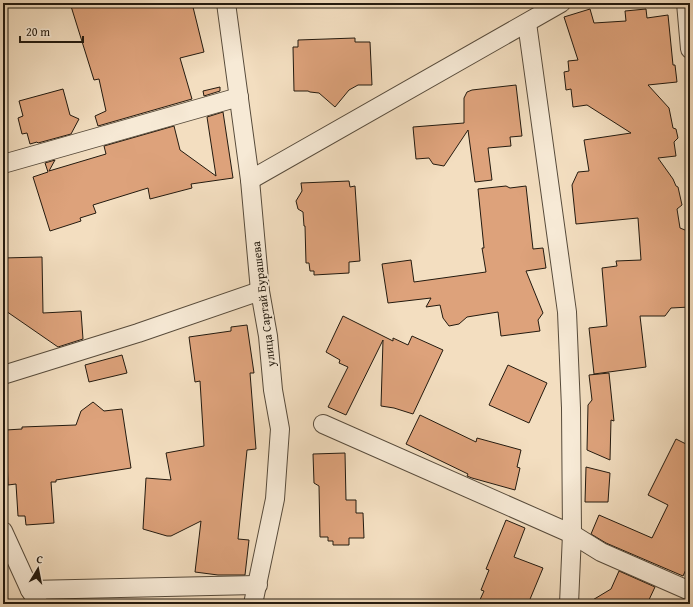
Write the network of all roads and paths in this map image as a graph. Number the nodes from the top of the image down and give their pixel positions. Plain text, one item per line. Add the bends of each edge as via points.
1 (226, 3) edge
2 (562, 3) edge
3 (686, 3) edge
4 (527, 23) junction
5 (690, 49) edge
6 (239, 97) junction
7 (3, 164) edge
8 (250, 180) junction
9 (260, 291) junction
10 (3, 376) edge
11 (323, 424) dead end
12 (3, 531) edge
13 (572, 534) junction
14 (258, 585) junction
15 (690, 591) edge
16 (34, 597) edge
17 (253, 604) edge
18 (569, 604) edge

1 - 6 street, улица Сартай Бурашева
2 - 4 street
3 - 5 street
4 - 8 street
4 - 13 street via 567,312 572,408
6 - 7 street
6 - 8 street, улица Сартай Бурашева
8 - 9 street, улица Сартай Бурашева
9 - 10 street
9 - 14 street, улица Сартай Бурашева via 280,429 275,499
11 - 13 street
12 - 16 street
13 - 15 street via 601,552
13 - 18 street
14 - 16 street
14 - 17 street, улица Сартай Бурашева

